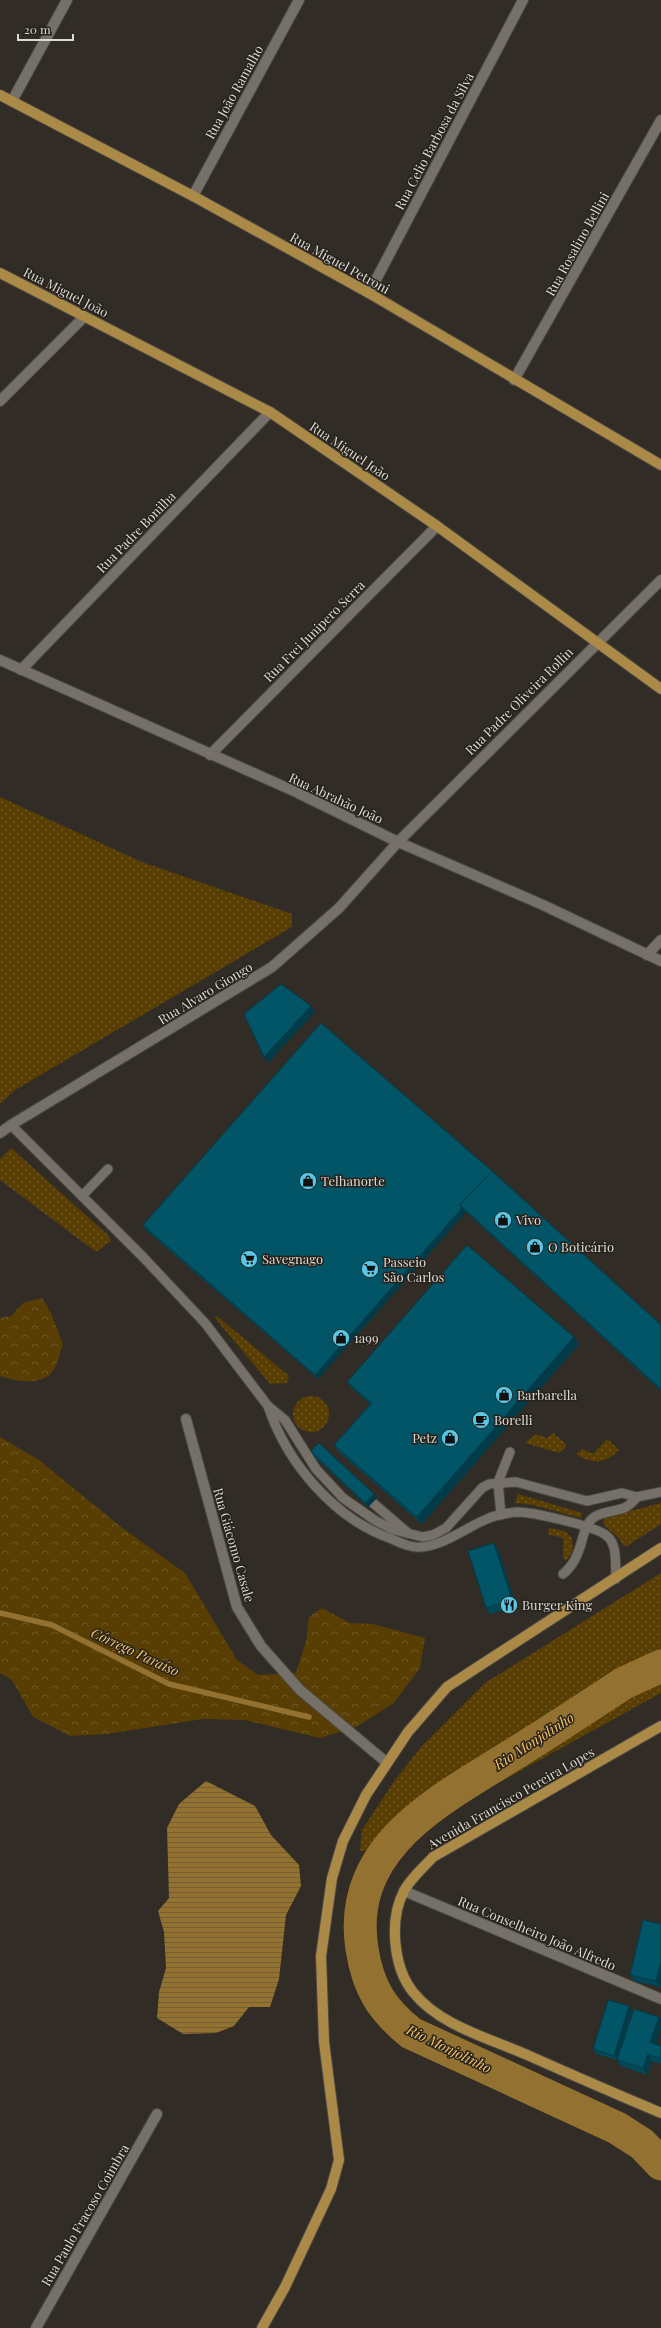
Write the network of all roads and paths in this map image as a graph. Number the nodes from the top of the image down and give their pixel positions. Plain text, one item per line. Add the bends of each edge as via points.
1 (67, 0) edge
2 (299, 0) edge
3 (523, 0) edge
4 (0, 95) edge
5 (12, 101) junction
6 (661, 120) edge
7 (193, 196) junction
8 (0, 273) edge
9 (369, 294) junction
10 (84, 317) junction
11 (514, 380) junction
12 (0, 401) edge
13 (270, 412) junction
14 (661, 465) edge
15 (437, 526) junction
16 (661, 580) edge
17 (596, 642) junction
18 (0, 660) edge
19 (21, 670) junction
20 (661, 689) edge
21 (210, 755) junction
22 (398, 842) junction
23 (661, 940) edge
24 (647, 955) junction
25 (661, 961) edge
26 (11, 1124) junction
27 (0, 1133) edge
28 (108, 1169) dead end
29 (82, 1196) junction
30 (268, 1406) junction
31 (186, 1419) dead end
32 (510, 1452) dead end
33 (498, 1482) junction
34 (661, 1492) edge
35 (637, 1497) junction
36 (373, 1503) edge
37 (500, 1516) junction
38 (587, 1528) junction
39 (410, 1535) junction
40 (661, 1548) edge
41 (563, 1574) dead end
42 (616, 1579) junction
43 (661, 1726) edge
44 (386, 1762) junction
45 (404, 1891) junction
46 (661, 1999) edge
47 (661, 2113) edge
48 (157, 2114) dead end
49 (36, 2328) edge
50 (262, 2328) edge

1 - 5 street
2 - 7 street, Rua João Ramalho
3 - 9 street, Rua Celio Barbosa da Silva
4 - 5 main road, Rua Miguel Petroni
5 - 7 main road, Rua Miguel Petroni
6 - 11 street, Rua Rosalino Bellini
7 - 9 main road, Rua Miguel Petroni
8 - 10 main road, Rua Miguel João
9 - 11 main road, Rua Miguel Petroni
10 - 12 street
10 - 13 main road, Rua Miguel João
11 - 14 main road, Rua Miguel Petroni
13 - 15 main road, Rua Miguel João
13 - 19 street, Rua Padre Bonilha
15 - 17 main road, Rua Miguel João
15 - 21 street, Rua Frei Junipero Serra
16 - 17 street, Rua Padre Oliveira Rollin
17 - 20 main road, Rua Miguel João
17 - 22 street, Rua Padre Oliveira Rollin
18 - 19 street, Rua Abrahão João
19 - 21 street, Rua Abrahão João
21 - 22 street, Rua Abrahão João via 296,792
22 - 24 street, Rua Abrahão João via 543,905
22 - 26 street, Rua Alvaro Giongo via 339,908 272,967
23 - 24 street
24 - 25 street, Rua Abrahão João
26 - 27 street, Rua Alvaro Giongo
26 - 29 lane
28 - 29 lane
29 - 30 lane via 205,1323
30 - 37 lane via 276,1427 306,1474 331,1502 384,1537 420,1547 439,1543 488,1518
30 - 39 lane via 285,1420 316,1469 343,1498 376,1521
31 - 44 street, Rua Giácomo Casale via 237,1606 260,1646 300,1690
32 - 33 lane
33 - 35 lane via 516,1482 587,1501 622,1493
33 - 37 lane
33 - 39 lane via 482,1488 446,1528 434,1535
34 - 35 lane
35 - 38 lane via 627,1507 594,1517
36 - 39 lane
37 - 38 lane via 517,1512 534,1514
38 - 41 lane via 579,1554
38 - 42 lane via 608,1536 615,1549
40 - 42 main road
42 - 44 main road via 447,1687
43 - 45 main road, Avenida Francisco Pereira Lopes via 433,1857 414,1876
44 - 50 main road via 343,1840 332,1878 320,1956 324,2042 339,2160 331,2189 285,2287
45 - 46 street, Rua Conselheiro João Alfredo
45 - 47 main road, Avenida Francisco Pereira Lopes via 395,1920 395,1947 412,1991 421,2001 444,2019
48 - 49 street, Rua Paulo Fracoso Coimbra

